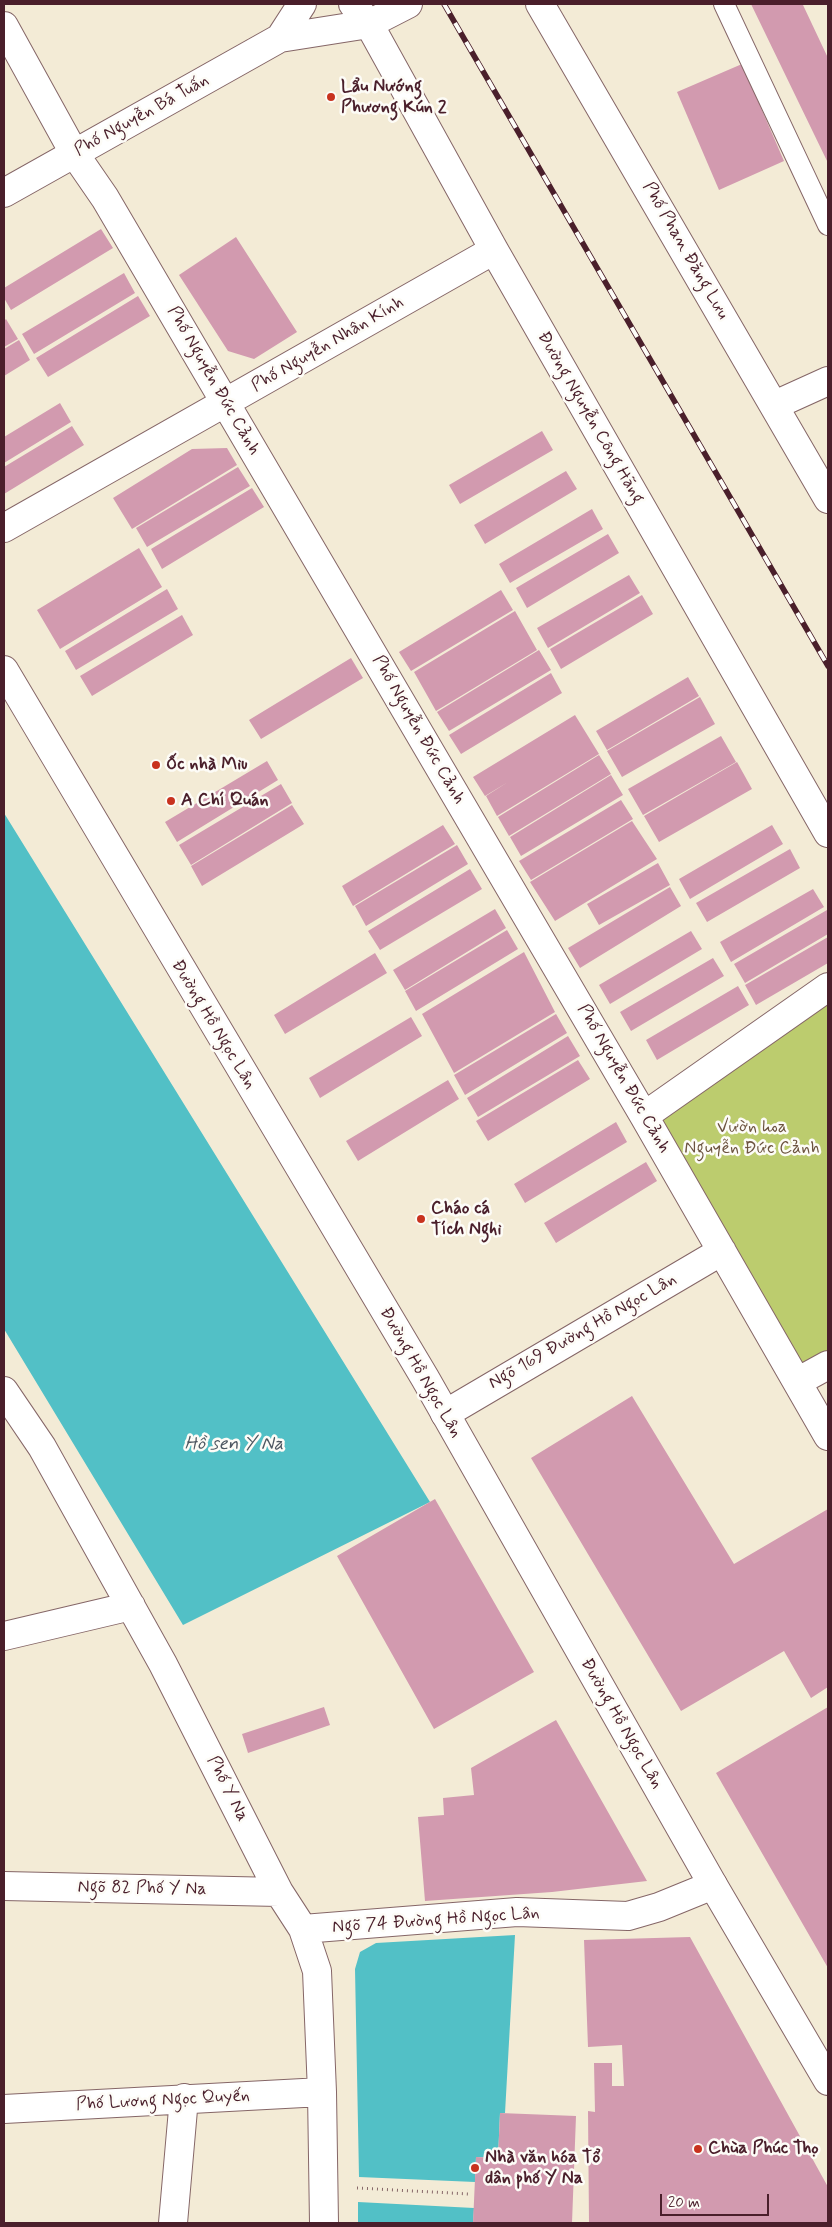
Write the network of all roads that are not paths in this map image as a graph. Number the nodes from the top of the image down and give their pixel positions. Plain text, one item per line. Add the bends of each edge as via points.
1 (302, 4) edge
2 (408, 4) edge
3 (540, 4) edge
4 (724, 4) edge
5 (361, 14) edge
6 (4, 26) edge
7 (280, 38) junction
8 (74, 153) junction
9 (4, 193) edge
10 (828, 225) edge
11 (494, 250) junction
12 (828, 381) edge
13 (226, 404) junction
14 (775, 405) junction
15 (828, 499) edge
16 (4, 528) edge
17 (4, 670) edge
18 (828, 833) edge
19 (828, 987) edge
20 (644, 1116) junction
21 (722, 1251) junction
22 (828, 1365) edge
23 (797, 1382) junction
24 (4, 1391) edge
25 (445, 1414) junction
26 (15, 1427) edge
27 (828, 1436) edge
28 (131, 1606) junction
29 (4, 1636) edge
30 (713, 1885) junction
31 (4, 1886) edge
32 (279, 1892) junction
33 (303, 1930) junction
34 (828, 2081) edge
35 (322, 2092) junction
36 (184, 2098) junction
37 (4, 2109) edge
38 (173, 2223) edge
39 (324, 2223) edge

1 - 7 street
2 - 5 street
3 - 14 street, Phố Phan Đăng Lưu
4 - 10 lane
5 - 7 street
5 - 11 street, Đường Nguyễn Công Hãng
6 - 8 street, Phố Nguyễn Đức Cảnh
7 - 8 street, Phố Nguyễn Bá Tuấn
8 - 9 street, Phố Nguyễn Bá Tuấn
8 - 13 street, Phố Nguyễn Đức Cảnh via 105,198
11 - 13 street, Phố Nguyễn Nhân Kính
11 - 18 street, Đường Nguyễn Công Hãng
12 - 14 street
13 - 16 street, Phố Nguyễn Nhân Kính
13 - 20 street, Phố Nguyễn Đức Cảnh
14 - 15 street, Phố Phan Đăng Lưu
17 - 25 street, Đường Hồ Ngọc Lân
19 - 20 street
20 - 21 street, Phố Nguyễn Đức Cảnh
21 - 23 street, Phố Nguyễn Đức Cảnh
21 - 25 street, Ngõ 169 Đường Hồ Ngọc Lân
22 - 23 street
23 - 27 street, Phố Nguyễn Đức Cảnh
24 - 26 street, Phố Y Na
25 - 30 street, Đường Hồ Ngọc Lân
26 - 28 street, Phố Y Na via 42,1447
28 - 29 street
28 - 32 street, Phố Y Na
30 - 33 street, Ngõ 74 Đường Hồ Ngọc Lân via 628,1916 517,1912
30 - 34 street, Đường Hồ Ngọc Lân
31 - 32 street, Ngõ 82 Phố Y Na
32 - 33 street, Phố Y Na
33 - 35 street, Phố Y Na via 317,1971
35 - 36 street, Phố Lương Ngọc Quyến
35 - 39 street, Phố Y Na
36 - 37 street, Phố Lương Ngọc Quyến
36 - 38 street

